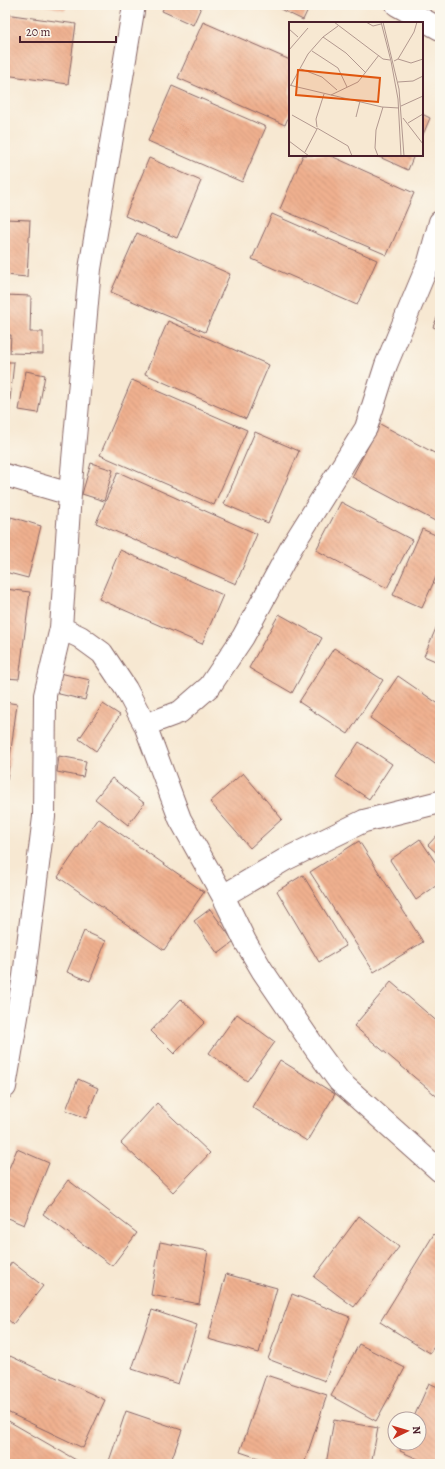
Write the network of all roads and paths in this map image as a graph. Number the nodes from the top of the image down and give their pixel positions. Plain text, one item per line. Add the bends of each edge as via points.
1 (134, 5) edge
2 (397, 5) edge
3 (440, 29) edge
4 (440, 222) edge
5 (5, 475) edge
6 (70, 494) junction
7 (61, 628) junction
8 (145, 726) junction
9 (440, 802) edge
10 (224, 896) junction
11 (5, 1087) edge
12 (440, 1171) edge

1 - 6 street via 90,270
2 - 3 street
4 - 8 street via 429,262 386,365 366,428 291,548 243,637 210,686 180,712
5 - 6 street
6 - 7 street
7 - 8 street via 80,637 102,653 126,689
7 - 11 street via 45,695 44,817 24,976
8 - 10 street via 180,819
9 - 10 street via 364,821 286,859
10 - 12 street via 262,970 339,1081

